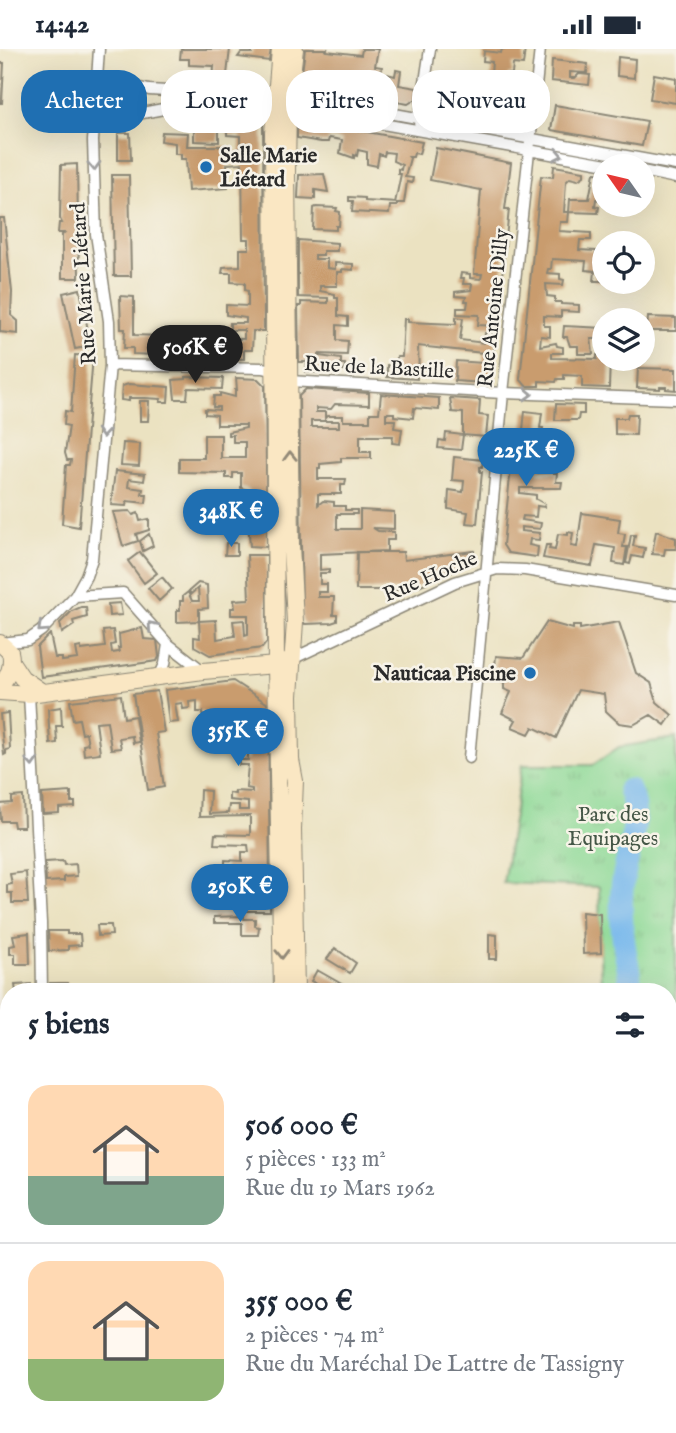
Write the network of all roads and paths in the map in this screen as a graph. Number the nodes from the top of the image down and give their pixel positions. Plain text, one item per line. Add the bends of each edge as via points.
1 (99, 49) edge
2 (280, 49) edge
3 (295, 49) edge
4 (430, 49) edge
5 (540, 49) edge
6 (97, 70) edge
7 (427, 70) edge
8 (147, 90) edge
9 (282, 102) junction
10 (147, 112) edge
11 (412, 123) edge
12 (95, 133) edge
13 (469, 133) edge
14 (530, 144) junction
15 (592, 160) edge
16 (676, 165) edge
17 (655, 173) edge
18 (676, 177) edge
19 (110, 365) junction
20 (282, 376) junction
21 (503, 393) junction
22 (676, 399) edge
23 (486, 571) junction
24 (676, 595) edge
25 (75, 596) junction
26 (0, 643) edge
27 (168, 644) junction
28 (12, 663) junction
29 (283, 663) junction
30 (203, 671) junction
31 (159, 677) junction
32 (0, 685) edge
33 (0, 692) edge
34 (35, 692) junction
35 (468, 758) dead end
36 (42, 983) edge
37 (282, 983) edge
38 (296, 983) edge

1 - 6 street, Rue Marie Liétard
2 - 9 main road
3 - 9 main road
4 - 7 street
5 - 14 street, Rue Antoine Dilly
8 - 9 street
9 - 10 street via 184,105
9 - 11 street
9 - 20 main road
12 -> 19 street, Rue Marie Liétard via 96,234 109,321
13 - 14 street
14 -> 15 street
14 - 16 street
14 - 21 street, Rue Antoine Dilly
17 - 18 street
19 - 20 street, Rue de la Bastille via 262,368
19 -> 25 street, Rue Marie Liétard via 92,559
20 - 21 street, Rue de la Bastille
20 - 29 main road
21 -> 22 street, Rue de la Bastille
21 - 23 street, Rue Antoine Dilly
23 - 24 street, Rue Hoche via 525,570
23 - 29 street, Rue Hoche
23 - 35 street, Rue Antoine Dilly
25 -> 26 street via 28,640
27 -> 25 street via 123,593
26 - 28 main road via 10,652
27 - 30 street
27 - 31 street
28 - 32 main road
28 - 34 main road
29 - 30 main road
29 -> 37 main road
29 - 38 main road via 295,781
30 - 31 main road
31 - 34 main road
33 - 34 main road
34 -> 36 street

